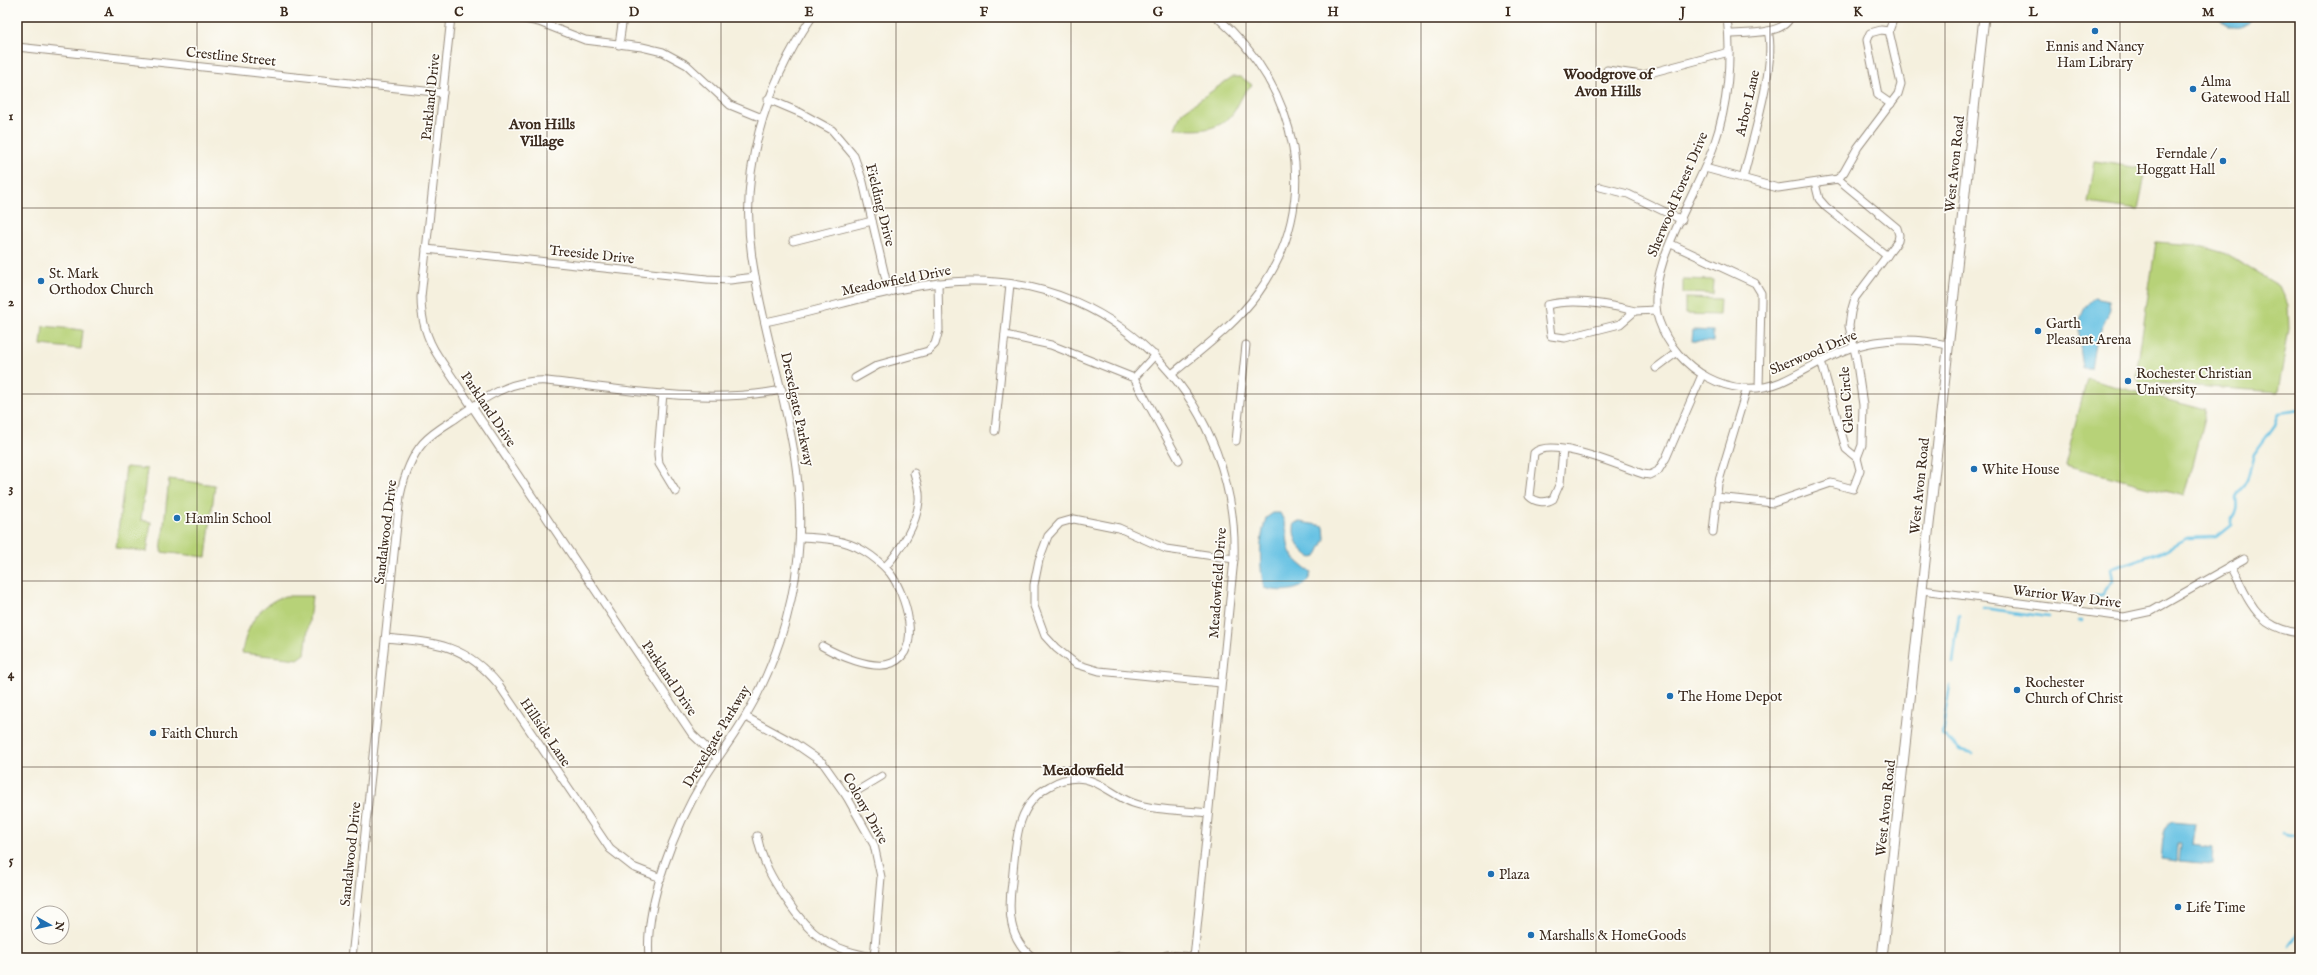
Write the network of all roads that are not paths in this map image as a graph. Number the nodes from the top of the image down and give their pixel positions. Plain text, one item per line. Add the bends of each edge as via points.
1 (452, 17) edge
2 (515, 17) edge
3 (623, 17) edge
4 (812, 17) edge
5 (1217, 17) edge
6 (1728, 17) edge
7 (1790, 17) edge
8 (1894, 17) edge
9 (1984, 17) edge
10 (1768, 31) junction
11 (1889, 31) junction
12 (1729, 34) junction
13 (619, 45) junction
14 (17, 47) edge
15 (1729, 52) junction
16 (1607, 70) dead end
17 (443, 93) junction
18 (768, 99) junction
19 (1891, 104) junction
20 (762, 118) junction
21 (1705, 168) junction
22 (1743, 179) junction
23 (1838, 179) junction
24 (1815, 183) junction
25 (1600, 187) dead end
26 (1682, 220) junction
27 (872, 221) junction
28 (793, 241) dead end
29 (1671, 244) junction
30 (426, 249) junction
31 (1886, 256) junction
32 (755, 277) junction
33 (938, 283) junction
34 (1010, 284) junction
35 (889, 293) junction
36 (1656, 310) junction
37 (1635, 311) junction
38 (765, 322) junction
39 (1005, 335) junction
40 (1947, 345) junction
41 (1246, 346) dead end
42 (1854, 347) junction
43 (1676, 353) junction
44 (1155, 355) junction
45 (1821, 361) junction
46 (1656, 368) dead end
47 (1172, 374) junction
48 (1702, 375) junction
49 (855, 378) dead end
50 (1134, 378) junction
51 (1759, 387) junction
52 (1747, 388) junction
53 (782, 390) junction
54 (662, 392) junction
55 (472, 407) junction
56 (994, 430) dead end
57 (1236, 441) dead end
58 (1563, 450) junction
59 (1857, 458) junction
60 (1179, 460) dead end
61 (914, 473) dead end
62 (676, 492) dead end
63 (1716, 497) junction
64 (1713, 532) dead end
65 (800, 537) junction
66 (1234, 559) junction
67 (2244, 559) dead end
68 (2231, 566) junction
69 (885, 567) junction
70 (1922, 590) junction
71 (2300, 633) edge
72 (386, 638) junction
73 (822, 646) dead end
74 (1221, 683) junction
75 (746, 717) junction
76 (717, 758) junction
77 (882, 776) dead end
78 (847, 797) junction
79 (1208, 813) junction
80 (757, 836) dead end
81 (661, 878) junction
82 (874, 957) edge
83 (352, 958) edge
84 (649, 958) edge
85 (1034, 958) edge
86 (1110, 958) edge
87 (1143, 958) edge
88 (1161, 958) edge
89 (1194, 958) edge
90 (1882, 958) edge

1 - 17 street, Parkland Drive
2 - 13 street via 539,22 578,39
3 - 13 street
4 - 18 street, Drexelgate Parkway via 788,56
5 - 47 street via 1259,61 1279,96 1294,151 1294,195 1284,242 1259,293 1228,327
6 - 12 street, Sherwood Forest Drive
7 - 10 street via 1782,26
8 - 11 street
9 - 40 main road, West Avon Road
10 - 12 street
10 - 22 street, Arbor Lane via 1771,42 1769,65
11 - 19 street via 1901,84
11 - 19 street via 1870,33 1867,40 1878,95
12 - 15 street, Sherwood Forest Drive
13 - 20 street via 652,49 673,56 693,70 730,105
14 - 17 street, Crestline Street
15 - 16 street via 1642,75
15 - 21 street, Sherwood Forest Drive via 1724,104
17 - 30 street, Parkland Drive
18 - 20 street, Drexelgate Parkway
18 - 27 street, Fielding Drive via 818,121 844,141 860,170
19 - 23 street via 1858,147
20 - 32 street, Drexelgate Parkway via 754,150 749,201 749,235
21 - 22 street
21 - 26 street, Sherwood Forest Drive
22 - 24 street via 1778,188
23 - 24 street
23 - 31 street, Glen Circle via 1897,228 1898,241
24 - 31 street via 1819,199 1826,207
25 - 26 street via 1628,194
26 - 29 street, Sherwood Forest Drive
27 - 28 street
27 - 35 street, Fielding Drive
29 - 36 street, Sherwood Forest Drive via 1658,274
29 - 51 street via 1759,287
30 - 32 street, Treeside Drive via 707,279
30 - 55 street, Parkland Drive via 421,297 424,328 432,347
31 - 42 street, Glen Circle via 1855,298 1849,326
32 - 38 street, Drexelgate Parkway
33 - 34 street, Meadowfield Drive via 972,281
33 - 35 street, Meadowfield Drive
33 - 49 street via 939,330 935,344 928,351 878,365
34 - 39 street
34 - 44 street, Meadowfield Drive via 1040,290 1082,305 1125,331
35 - 38 street, Meadowfield Drive
36 - 37 street
36 - 43 street, Sherwood Drive via 1666,337
37 - 37 street via 1620,324 1565,338 1551,336 1547,305 1568,301
38 - 53 street, Drexelgate Parkway
39 - 50 street via 1051,346
39 - 56 street
40 - 42 street, Sherwood Drive via 1938,342 1882,341
40 - 70 main road, West Avon Road
41 - 57 street
42 - 45 street, Sherwood Drive
42 - 59 street, Glen Circle via 1863,405 1862,445
43 - 46 street
43 - 48 street, Sherwood Drive
44 - 47 street, Meadowfield Drive
44 - 50 street
45 - 51 street, Sherwood Drive via 1781,382
45 - 59 street, Glen Circle via 1846,449
47 - 66 street, Meadowfield Drive via 1193,402 1216,448 1233,505
48 - 52 street, Sherwood Drive via 1726,385
48 - 58 street via 1676,438 1658,471 1650,475 1643,474 1591,456
50 - 60 street
51 - 52 street, Sherwood Drive
52 - 63 street
53 - 54 street, Sandalwood Drive via 724,398
53 - 65 street, Drexelgate Parkway via 798,472
54 - 55 street, Sandalwood Drive via 526,381 496,391
54 - 62 street via 658,454 660,464
55 - 72 street, Sandalwood Drive via 430,437 408,466 400,496
55 - 76 street, Parkland Drive via 692,734
58 - 58 street via 1560,483 1553,499 1542,502 1532,499 1529,496 1534,453 1544,448
59 - 63 street, Glen Circle via 1860,470 1853,489 1831,483 1773,503
61 - 69 street via 919,490 917,508 901,546
63 - 64 street
65 - 69 street via 832,539 847,543 864,551
65 - 75 street, Drexelgate Parkway via 794,585 784,625 770,666
66 - 74 street, Meadowfield Drive
66 - 74 street via 1166,549 1119,528 1074,519 1060,523 1048,536 1039,560 1034,585 1034,606 1045,636 1076,664 1099,671
67 - 68 street, Warrior Way Drive
68 - 70 street, Warrior Way Drive via 2152,611 2124,617
68 - 71 street via 2261,617 2276,629
69 - 73 street via 900,591 907,610 908,632 905,652 893,663 880,664 843,657
70 - 90 main road, West Avon Road
72 - 81 street, Hillside Lane via 444,645 466,654 484,667 499,685 610,849 633,867
72 - 83 street, Sandalwood Drive
74 - 79 street, Meadowfield Drive
75 - 76 street, Drexelgate Parkway
75 - 78 street, Colony Drive via 818,759 836,778
76 - 81 street, Drexelgate Parkway via 684,818
77 - 78 street
78 - 82 street, Colony Drive via 874,845 880,868 881,887
79 - 85 street via 1134,803 1084,779 1063,780 1036,795 1028,803 1021,818 1009,905 1013,932 1019,943
79 - 89 street, Meadowfield Drive
80 - 82 street via 761,855 770,876 810,931 842,950
81 - 84 street, Drexelgate Parkway via 652,919
86 - 87 street
88 - 89 street via 1167,955

